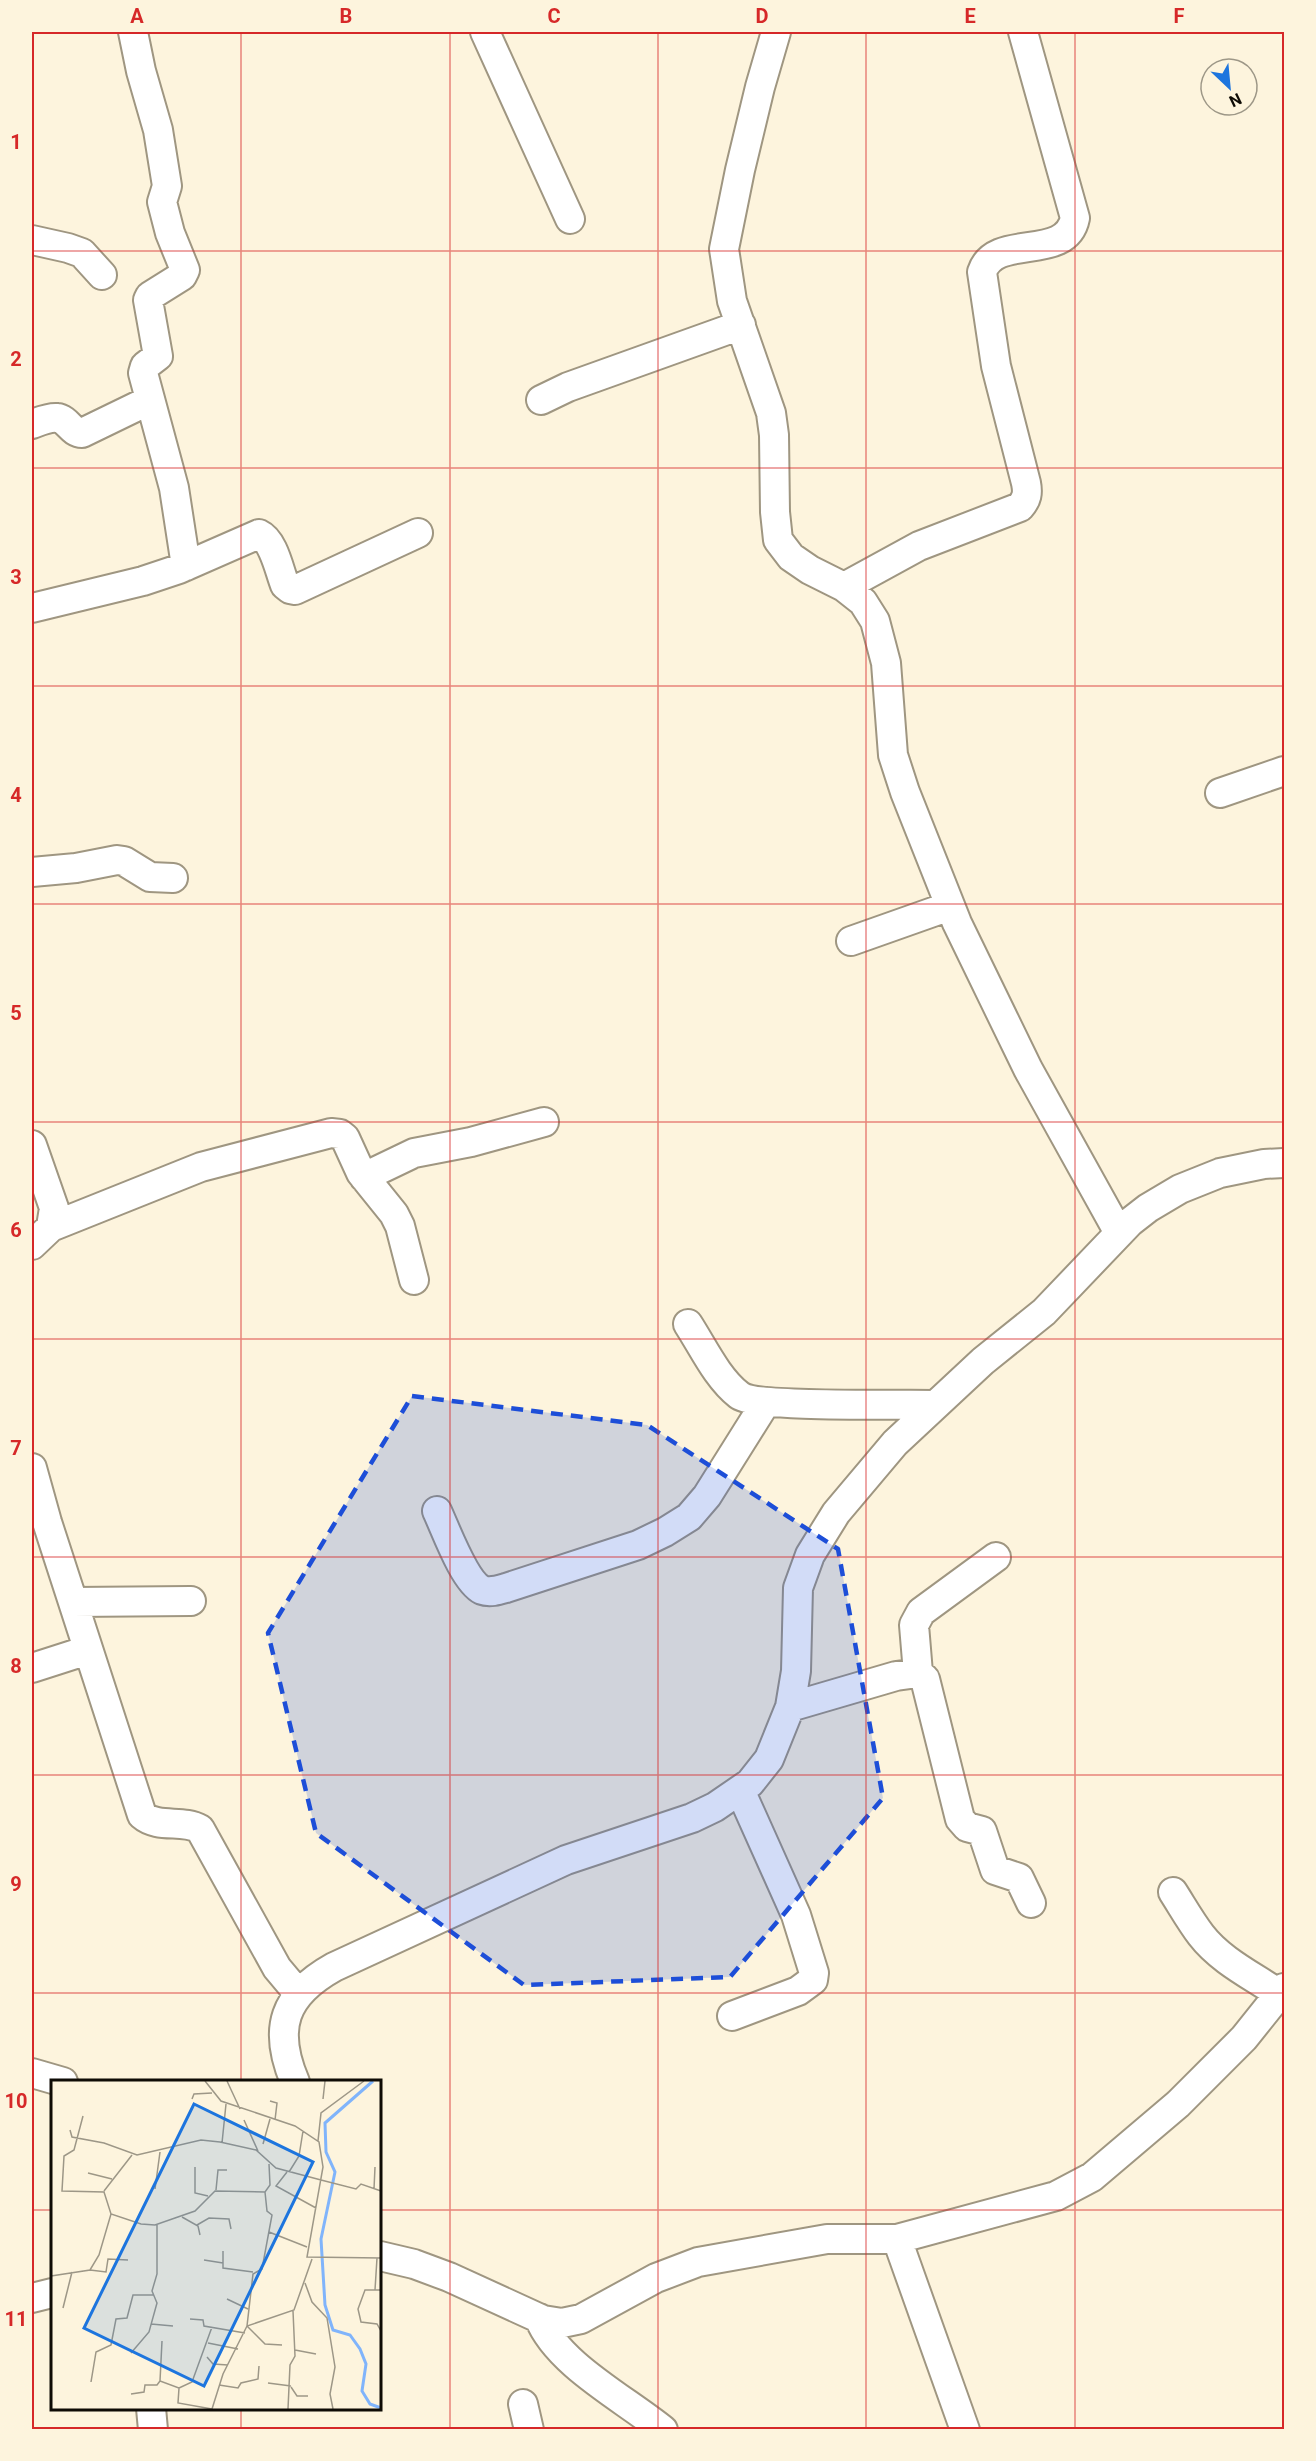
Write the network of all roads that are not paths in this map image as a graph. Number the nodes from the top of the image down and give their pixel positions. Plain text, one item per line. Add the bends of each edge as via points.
1 (133, 32) edge
2 (485, 32) edge
3 (776, 32) edge
4 (1023, 32) edge
5 (570, 219) dead end
6 (32, 240) edge
7 (102, 275) dead end
8 (741, 324) junction
9 (150, 400) junction
10 (541, 400) dead end
11 (32, 424) edge
12 (418, 533) dead end
13 (186, 566) junction
14 (844, 587) junction
15 (32, 608) edge
16 (1284, 771) edge
17 (1220, 793) dead end
18 (32, 872) edge
19 (172, 878) dead end
20 (950, 906) junction
21 (850, 941) dead end
22 (544, 1122) dead end
23 (32, 1144) edge
24 (1284, 1163) edge
25 (364, 1177) junction
26 (1119, 1233) junction
27 (41, 1236) edge
28 (414, 1280) dead end
29 (688, 1324) dead end
30 (766, 1402) junction
31 (935, 1405) junction
32 (32, 1468) edge
33 (437, 1511) dead end
34 (996, 1557) dead end
35 (191, 1601) dead end
36 (73, 1602) junction
37 (88, 1650) junction
38 (32, 1668) edge
39 (918, 1673) junction
40 (790, 1707) junction
41 (740, 1790) junction
42 (1173, 1892) dead end
43 (1030, 1904) dead end
44 (1282, 1991) edge
45 (298, 1993) junction
46 (732, 2016) dead end
47 (32, 2073) edge
48 (56, 2080) edge
49 (295, 2080) edge
50 (897, 2239) junction
51 (381, 2254) edge
52 (51, 2293) edge
53 (32, 2298) edge
54 (539, 2318) junction
55 (151, 2410) edge
56 (153, 2430) edge
57 (663, 2430) edge
58 (965, 2430) edge

1 - 9 street via 158,130 167,186 162,202 185,272 148,300 158,356 143,370
2 - 5 street
3 - 8 street via 725,238 729,288
4 - 14 street via 1075,218 1066,237 1005,252 991,258 982,272 996,366 1026,483 1026,501 1014,510 919,546
6 - 7 street via 78,251
8 - 10 street
8 - 14 street via 771,413 778,540 791,557
9 - 11 street via 82,433 57,418
9 - 13 street via 174,488
12 - 13 street via 295,590 285,585 265,537 259,534
13 - 15 street via 143,581
14 - 20 street via 863,602 880,635 893,755
16 - 17 street
18 - 19 street via 117,860 150,878
20 - 21 street
20 - 26 street via 1028,1070
22 - 25 street via 414,1154
23 - 27 street via 54,1208
24 - 26 street via 1220,1173 1180,1189 1148,1208
25 - 27 street via 345,1138 332,1133 201,1167
25 - 28 street via 386,1200 397,1220
26 - 31 street via 1044,1312
29 - 30 street via 734,1390 748,1400
30 - 31 street
30 - 33 street via 689,1517 638,1545 506,1588 482,1590 462,1565
31 - 40 street via 895,1443 836,1513 810,1555 798,1588 796,1671
32 - 36 street
34 - 39 street via 921,1612 914,1625
35 - 36 street
36 - 37 street
37 - 38 street
37 - 45 street via 142,1815 154,1822 200,1829 277,1968
39 - 40 street
39 - 43 street via 925,1679 960,1819 967,1827 982,1831 995,1870 1019,1878
40 - 41 street via 769,1759
41 - 45 street via 692,1818 566,1860 507,1886 334,1967 312,1979
41 - 46 street via 796,1916 814,1973 813,1980 798,1991
42 - 44 street via 1215,1950
44 - 50 street via 1244,2038 1178,2104 1092,2177 1056,2196
45 - 49 street via 284,2033 284,2049
47 - 48 street
50 - 54 street via 827,2239 715,2258 656,2278 581,2319 562,2324
50 - 58 street
51 - 54 street via 449,2277
52 - 53 street
54 - 57 street via 563,2354
55 - 56 street

